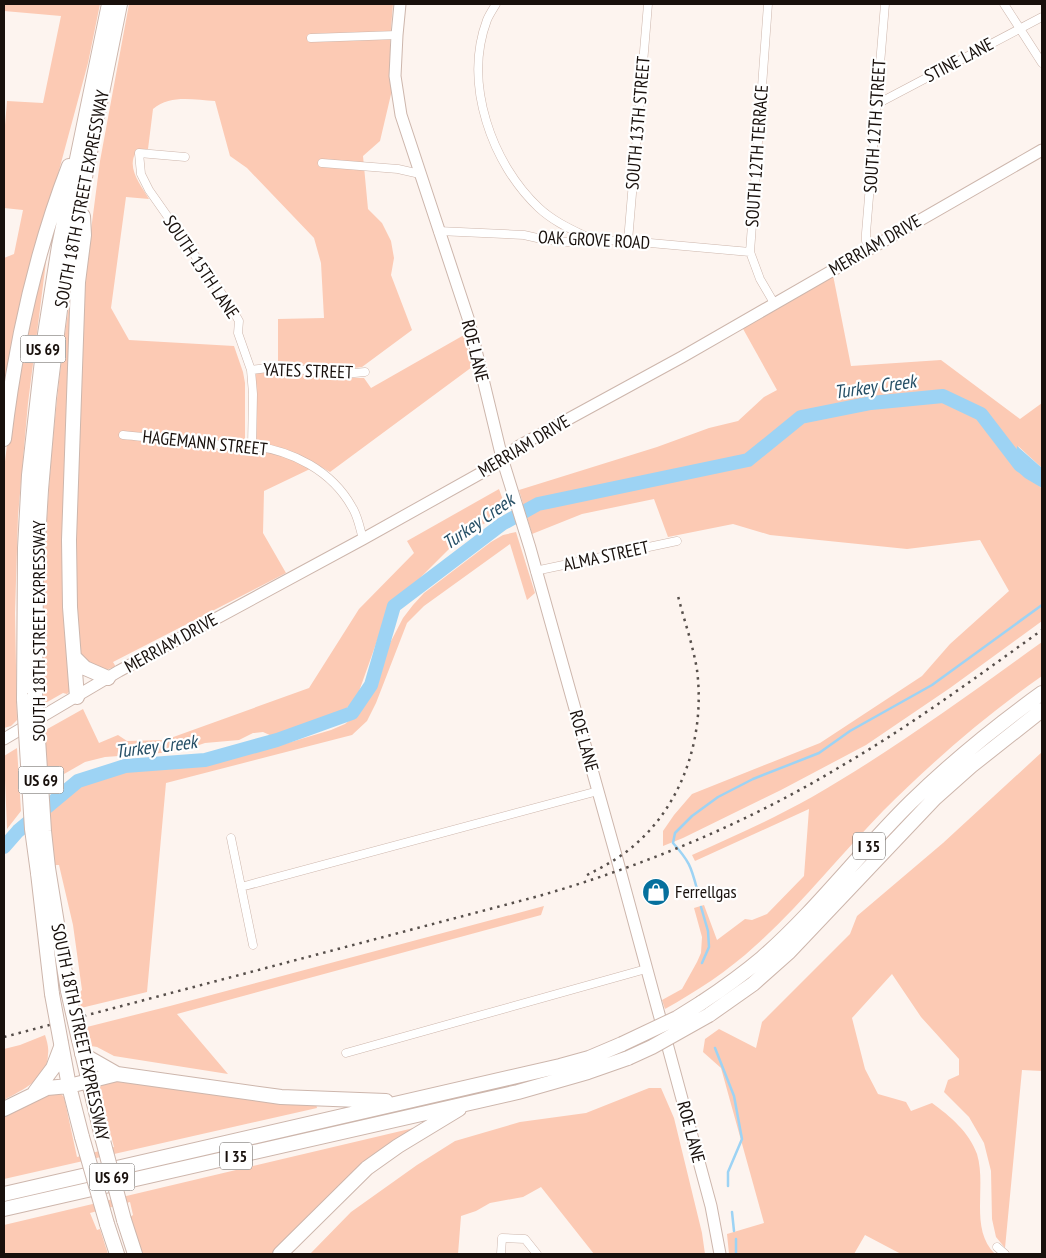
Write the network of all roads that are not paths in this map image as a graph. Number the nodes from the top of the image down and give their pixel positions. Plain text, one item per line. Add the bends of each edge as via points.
1 (109, 4) edge
2 (120, 4) edge
3 (400, 4) edge
4 (496, 4) edge
5 (648, 4) edge
6 (768, 4) edge
7 (885, 4) edge
8 (1004, 4) edge
9 (1042, 17) edge
10 (1021, 28) junction
11 (397, 35) junction
12 (311, 38) dead end
13 (1042, 64) edge
14 (877, 104) junction
15 (84, 128) junction
16 (1042, 150) edge
17 (185, 157) dead end
18 (322, 162) dead end
19 (420, 174) junction
20 (83, 186) junction
21 (438, 231) junction
22 (592, 240) junction
23 (628, 241) junction
24 (870, 247) junction
25 (750, 252) junction
26 (774, 303) junction
27 (251, 370) junction
28 (366, 372) dead end
29 (123, 435) dead end
30 (4, 439) edge
31 (252, 446) junction
32 (502, 458) junction
33 (363, 539) junction
34 (677, 541) dead end
35 (535, 571) junction
36 (74, 657) junction
37 (108, 678) junction
38 (1042, 693) edge
39 (30, 696) junction
40 (77, 696) junction
41 (1042, 710) edge
42 (4, 739) edge
43 (598, 790) junction
44 (231, 838) dead end
45 (43, 870) junction
46 (241, 887) junction
47 (253, 944) dead end
48 (646, 969) junction
49 (61, 1045) junction
50 (346, 1053) dead end
51 (82, 1054) junction
52 (117, 1074) junction
53 (88, 1080) junction
54 (69, 1086) junction
55 (35, 1093) junction
56 (407, 1101) junction
57 (468, 1103) junction
58 (4, 1109) edge
59 (4, 1194) edge
60 (4, 1209) edge
61 (997, 1247) dead end
62 (117, 1254) edge
63 (135, 1254) edge
64 (280, 1254) edge
65 (501, 1254) edge
66 (537, 1254) edge
67 (720, 1254) edge
68 (1005, 1254) edge

1 - 15 highway, SOUTH 18TH STREET EXPRESSWAY / US 69
2 - 20 highway, SOUTH 18TH STREET EXPRESSWAY / US 69
3 - 11 street, ROE LANE
4 - 22 street via 487,20 479,54 479,88 486,122 498,153 514,181 540,209
5 - 23 street, SOUTH 13TH STREET
6 - 25 street, SOUTH 12TH TERRACE
7 - 14 street, SOUTH 12TH STREET
8 - 10 street
9 - 10 street, STINE LANE
10 - 13 street
10 - 14 street, STINE LANE
11 - 12 street
11 - 19 street, ROE LANE via 395,76 401,115
14 - 24 street, SOUTH 12TH STREET via 866,233
15 - 30 highway via 60,192 22,324
15 - 39 highway, SOUTH 18TH STREET EXPRESSWAY / US 69 via 59,246 45,334 29,475 24,548
16 - 24 street, MERRIAM DRIVE
17 - 27 street, SOUTH 15TH LANE via 139,153 141,174 239,321 238,333
18 - 19 street
19 - 21 street, ROE LANE
20 - 36 highway via 84,235 78,282 69,540
20 - 39 highway, SOUTH 18TH STREET EXPRESSWAY / US 69 via 64,286 49,398
21 - 22 street, OAK GROVE ROAD via 489,232 568,242
21 - 32 street, ROE LANE via 469,322
22 - 23 street, OAK GROVE ROAD
23 - 25 street, OAK GROVE ROAD
24 - 26 street, MERRIAM DRIVE
25 - 26 street, SOUTH 12TH TERRACE
26 - 32 street, MERRIAM DRIVE
27 - 28 street, YATES STREET via 276,366 344,374
27 - 31 street, SOUTH 15TH LANE
29 - 31 street, HAGEMANN STREET
31 - 33 street, HAGEMANN STREET via 299,459 320,471 338,487 353,508
32 - 33 street, MERRIAM DRIVE via 490,468
32 - 35 street, ROE LANE
33 - 37 street, MERRIAM DRIVE
34 - 35 street, ALMA STREET
35 - 43 street, ROE LANE
36 - 37 highway via 85,668
36 - 40 highway
37 - 40 street, MERRIAM DRIVE
38 - 56 highway, I 35, bridge via 989,732 938,777 781,940 746,971 701,1003 677,1018 589,1058
39 - 45 highway, SOUTH 18TH STREET EXPRESSWAY / US 69, bridge via 44,831
40 - 42 street, MERRIAM DRIVE
41 - 57 highway, I 35, bridge via 935,798 789,952 753,984 709,1015 628,1058 552,1083
43 - 46 street
43 - 48 street, ROE LANE
44 - 46 street
45 - 49 highway, SOUTH 18TH STREET EXPRESSWAY / US 69, bridge via 52,994
45 - 51 highway, SOUTH 18TH STREET EXPRESSWAY / US 69, bridge
46 - 47 street
48 - 50 street
48 - 67 street, ROE LANE via 711,1206
49 - 54 highway, SOUTH 18TH STREET EXPRESSWAY
49 - 55 highway via 53,1068
51 - 52 highway
51 - 53 highway, SOUTH 18TH STREET EXPRESSWAY / US 69
52 - 53 highway
52 - 56 highway via 281,1098
53 - 54 highway
53 - 63 highway, SOUTH 18TH STREET EXPRESSWAY / US 69, bridge
54 - 55 highway
54 - 62 highway, SOUTH 18TH STREET EXPRESSWAY, bridge
55 - 58 highway
56 - 59 highway, I 35
57 - 60 highway, I 35
57 - 64 highway via 367,1168
61 - 68 street
65 - 66 street via 502,1238 525,1239

